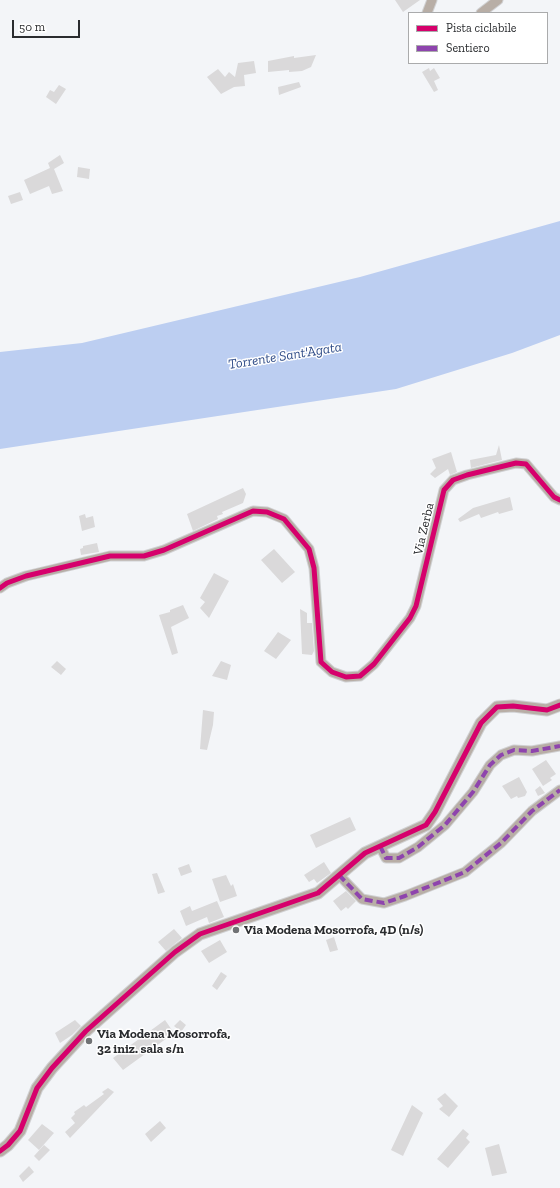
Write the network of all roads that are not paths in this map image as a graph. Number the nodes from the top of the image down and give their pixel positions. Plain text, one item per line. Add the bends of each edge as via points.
1 (432, 0) edge
2 (498, 0) edge
3 (427, 12) edge
4 (482, 12) edge
5 (560, 500) edge
6 (0, 588) edge
7 (560, 705) edge
8 (560, 746) edge
9 (560, 790) edge
10 (380, 846) junction
11 (339, 875) junction
12 (0, 1151) edge

1 - 3 street
2 - 4 street
5 - 6 street, Via Zerba via 554,497 526,464 516,463 453,480 444,490 422,586 410,618 374,664 360,676 346,678 332,672 321,662 314,568 309,549 284,519 267,512 253,511 164,550 144,556 110,556 26,576 7,582
7 - 10 street via 547,710 497,707 481,723 426,825
8 - 10 street via 532,752 514,750 501,755 490,765 473,792 445,825 418,847 400,858 386,858
9 - 11 street via 532,811 501,844 465,872 398,898 384,903 362,899
10 - 11 street via 365,853
11 - 12 street via 318,893 200,934 175,952 86,1031 52,1068 36,1088 20,1131

